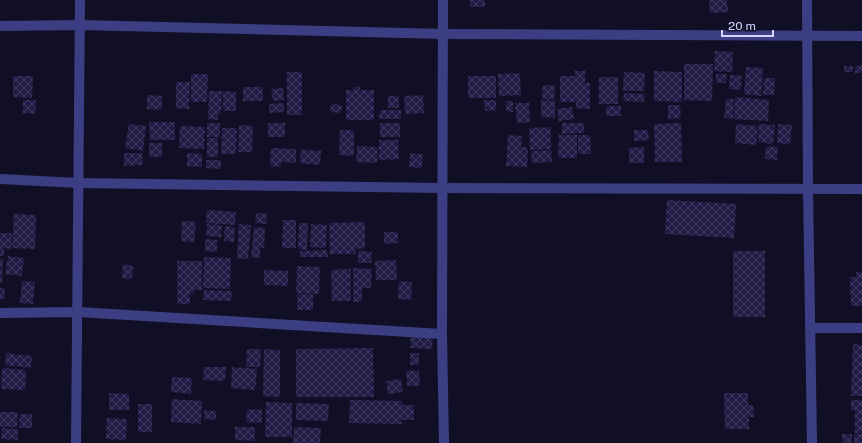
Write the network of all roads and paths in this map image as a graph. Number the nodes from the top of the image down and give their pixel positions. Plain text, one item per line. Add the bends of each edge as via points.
1 (80, 0) edge
2 (443, 0) edge
3 (808, 0) edge
4 (80, 25) junction
5 (0, 26) edge
6 (444, 34) junction
7 (808, 35) junction
8 (862, 36) edge
9 (0, 179) edge
10 (79, 183) junction
11 (443, 188) junction
12 (808, 188) junction
13 (862, 189) edge
14 (78, 312) junction
15 (0, 313) edge
16 (810, 328) junction
17 (862, 328) edge
18 (442, 334) junction
19 (76, 443) edge
20 (444, 443) edge
21 (812, 443) edge

1 - 4 street
2 - 6 street
3 - 7 street
4 - 5 street
4 - 6 street
4 - 10 street
6 - 7 street
6 - 11 street
7 - 8 street
7 - 12 street
9 - 10 street
10 - 11 street
10 - 14 street
11 - 12 street
11 - 18 street
12 - 13 street
12 - 16 street
14 - 15 street
14 - 18 street
14 - 19 street
16 - 17 street
16 - 21 street
18 - 20 street

